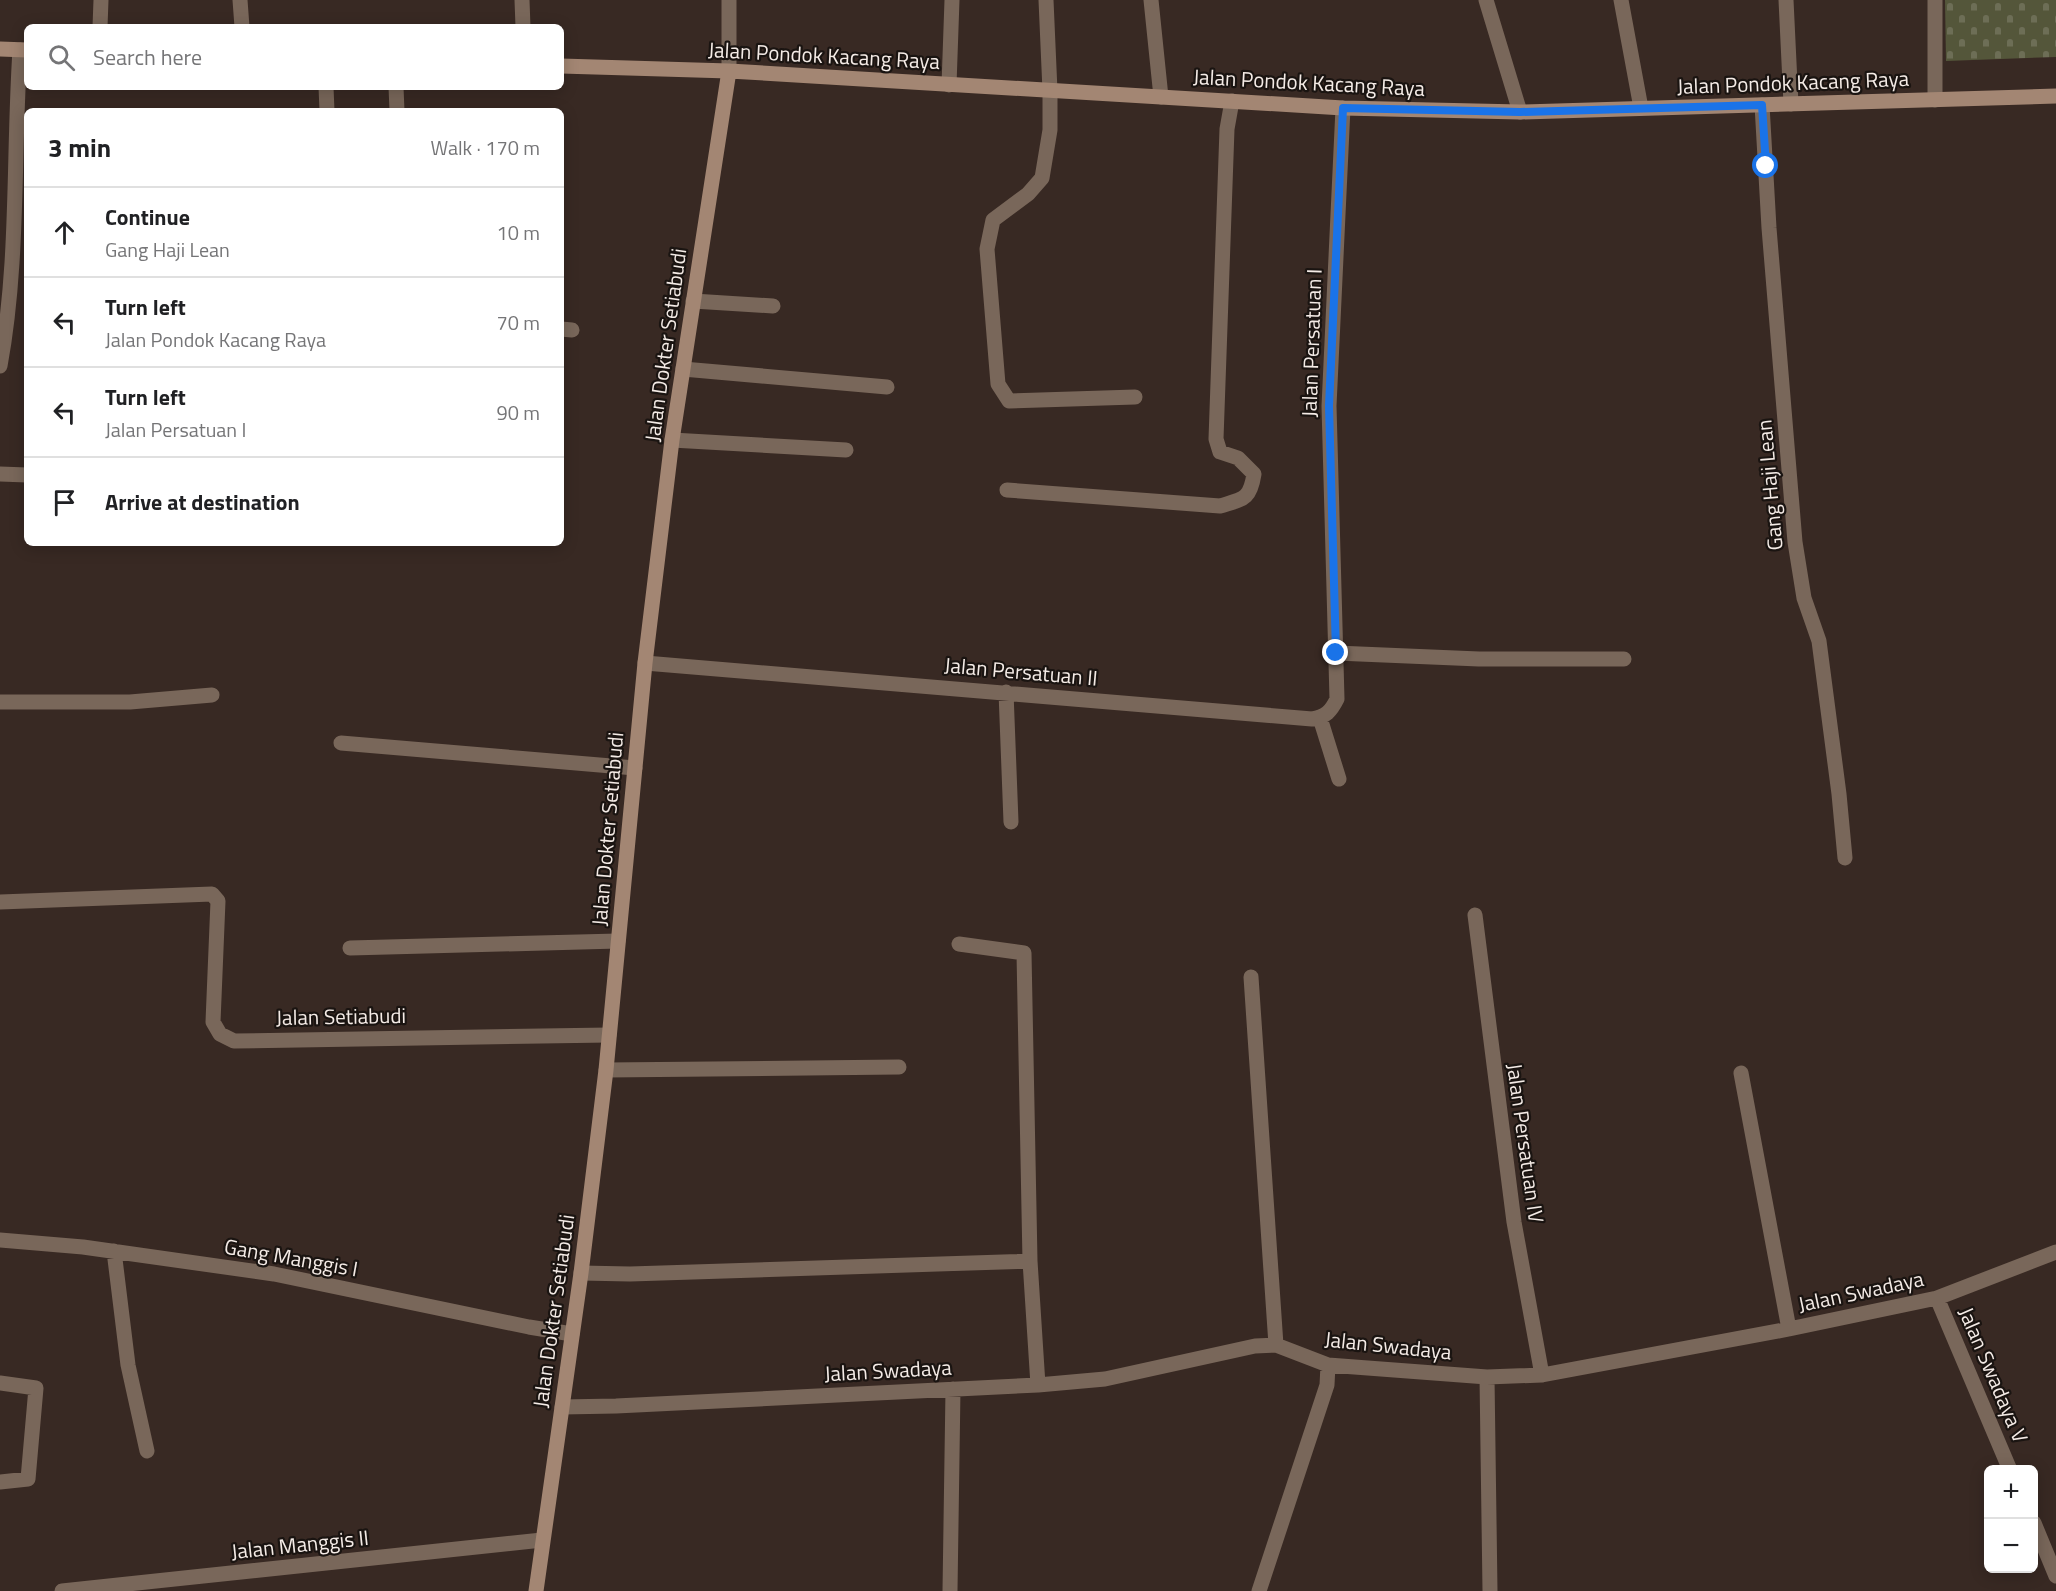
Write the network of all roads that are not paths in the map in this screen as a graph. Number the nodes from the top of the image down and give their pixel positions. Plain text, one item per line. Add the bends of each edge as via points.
1 (100, 0) edge
2 (240, 0) edge
3 (522, 0) edge
4 (729, 0) edge
5 (952, 0) edge
6 (1046, 0) edge
7 (1151, 0) edge
8 (1486, 0) edge
9 (1621, 0) edge
10 (1786, 0) edge
11 (1935, 0) edge
12 (100, 24) edge
13 (242, 24) edge
14 (523, 24) edge
15 (0, 49) edge
16 (23, 50) edge
17 (564, 66) edge
18 (729, 71) junction
19 (949, 84) junction
20 (326, 90) edge
21 (396, 90) edge
22 (1050, 90) junction
23 (2056, 96) edge
24 (1161, 97) junction
25 (1935, 100) junction
26 (1232, 101) junction
27 (1762, 105) junction
28 (1791, 105) junction
29 (327, 108) edge
30 (397, 108) edge
31 (1343, 108) junction
32 (1641, 108) junction
33 (1520, 112) junction
34 (693, 301) junction
35 (774, 306) dead end
36 (0, 366) edge
37 (683, 369) junction
38 (887, 387) dead end
39 (1135, 397) dead end
40 (672, 440) junction
41 (846, 450) dead end
42 (0, 474) edge
43 (24, 475) edge
44 (1007, 490) dead end
45 (1336, 653) junction
46 (1624, 659) dead end
47 (645, 663) junction
48 (1006, 692) junction
49 (212, 695) dead end
50 (0, 702) edge
51 (1320, 718) junction
52 (341, 743) dead end
53 (635, 768) junction
54 (1339, 779) dead end
55 (1011, 822) dead end
56 (1845, 858) dead end
57 (0, 902) edge
58 (1474, 915) dead end
59 (618, 941) junction
60 (958, 944) dead end
61 (350, 948) dead end
62 (1251, 977) dead end
63 (609, 1035) junction
64 (899, 1067) dead end
65 (606, 1070) junction
66 (1741, 1073) dead end
67 (0, 1240) edge
68 (114, 1251) junction
69 (2056, 1252) edge
70 (1030, 1261) junction
71 (581, 1273) junction
72 (1936, 1298) junction
73 (1789, 1329) junction
74 (572, 1334) junction
75 (1276, 1345) junction
76 (1328, 1365) junction
77 (1542, 1375) junction
78 (1487, 1377) junction
79 (0, 1383) edge
80 (1038, 1384) junction
81 (953, 1389) junction
82 (562, 1407) junction
83 (147, 1451) dead end
84 (2008, 1465) edge
85 (0, 1482) edge
86 (2038, 1533) edge
87 (543, 1540) junction
88 (2056, 1576) edge
89 (62, 1591) edge
90 (536, 1591) edge
91 (950, 1591) edge
92 (1259, 1591) edge
93 (1490, 1591) edge

1 - 12 street
2 - 13 street
3 - 14 street
4 - 18 street
5 - 19 street
6 - 22 street
7 - 24 street
8 - 33 street
9 - 32 street
10 - 28 street
11 - 25 street
15 - 16 street
16 - 36 street via 11,267
17 - 18 street, Jalan Pondok Kacang Raya
18 - 19 street, Jalan Pondok Kacang Raya
18 - 34 street, Jalan Dokter Setiabudi
19 - 22 street, Jalan Pondok Kacang Raya
20 - 29 street
21 - 30 street
22 - 24 street, Jalan Pondok Kacang Raya
22 - 39 street via 1050,130 1042,178 1028,194 993,220 987,249 998,384 1008,401
23 - 25 street, Jalan Pondok Kacang Raya
24 - 26 street, Jalan Pondok Kacang Raya
25 - 28 street, Jalan Pondok Kacang Raya
26 - 31 street, Jalan Pondok Kacang Raya
26 - 44 street via 1227,129 1216,439 1220,452 1238,458 1254,474 1251,490 1242,500 1220,506
27 - 28 street, Jalan Pondok Kacang Raya
27 - 32 street, Jalan Pondok Kacang Raya
27 - 56 street, Gang Haji Lean via 1795,542 1804,598 1819,641
31 - 33 street, Jalan Pondok Kacang Raya
31 - 45 street, Jalan Persatuan I via 1329,406
32 - 33 street, Jalan Pondok Kacang Raya
34 - 35 street
34 - 37 street, Jalan Dokter Setiabudi
37 - 38 street
37 - 40 street, Jalan Dokter Setiabudi
40 - 41 street
40 - 47 street, Jalan Dokter Setiabudi
42 - 43 street
45 - 46 street via 1479,659
45 - 51 street via 1337,699 1330,712
47 - 48 street, Jalan Persatuan II
47 - 53 street, Jalan Dokter Setiabudi
48 - 51 street, Jalan Persatuan II
48 - 55 street
49 - 50 street via 130,702
51 - 54 street
52 - 53 street
53 - 59 street, Jalan Dokter Setiabudi
57 - 63 street, Jalan Setiabudi via 212,894 218,901 213,1022 220,1034 234,1041
58 - 77 street, Jalan Persatuan IV via 1514,1222
59 - 61 street
59 - 63 street, Jalan Dokter Setiabudi
60 - 70 street via 1024,953
62 - 75 street
63 - 65 street, Jalan Dokter Setiabudi
64 - 65 street
65 - 71 street, Jalan Dokter Setiabudi
66 - 73 street
67 - 68 street, Gang Manggis I
68 - 74 street, Gang Manggis I via 274,1274
68 - 83 street via 128,1365
69 - 72 street, Jalan Swadaya
70 - 71 street
70 - 80 street
71 - 74 street, Jalan Dokter Setiabudi
72 - 73 street, Jalan Swadaya
72 - 84 street, Jalan Swadaya V
73 - 77 street, Jalan Swadaya
74 - 82 street, Jalan Dokter Setiabudi
75 - 76 street, Jalan Swadaya
75 - 80 street, Jalan Swadaya via 1105,1379
76 - 78 street, Jalan Swadaya
76 - 92 street via 1327,1384
77 - 78 street, Jalan Swadaya
78 - 93 street
79 - 85 street via 36,1389 28,1479
80 - 81 street, Jalan Swadaya
81 - 82 street, Jalan Swadaya
81 - 91 street
82 - 87 street, Jalan Dokter Setiabudi
86 - 88 street
87 - 89 street, Jalan Manggis II
87 - 90 street, Jalan Dokter Setiabudi

